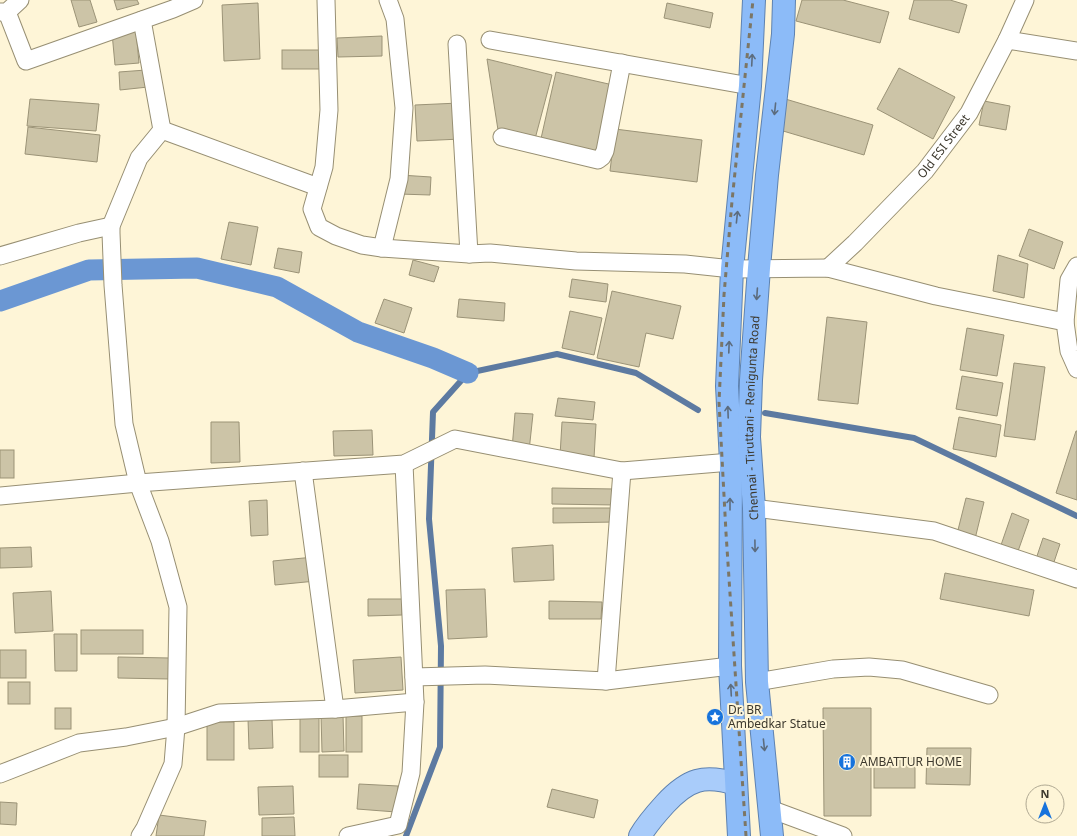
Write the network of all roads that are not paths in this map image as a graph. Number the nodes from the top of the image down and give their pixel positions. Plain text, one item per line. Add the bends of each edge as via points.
1 (20, 0) edge
2 (194, 0) edge
3 (326, 0) edge
4 (388, 0) edge
5 (754, 0) edge
6 (784, 0) edge
7 (1025, 0) edge
8 (4, 12) edge
9 (142, 20) junction
10 (490, 40) dead end
11 (1007, 40) junction
12 (457, 44) dead end
13 (1077, 51) edge
14 (622, 63) junction
15 (750, 86) junction
16 (162, 130) junction
17 (502, 137) dead end
18 (318, 187) junction
19 (111, 230) junction
20 (382, 248) junction
21 (469, 254) junction
22 (0, 256) edge
23 (1077, 266) edge
24 (759, 268) junction
25 (828, 268) junction
26 (732, 269) junction
27 (1065, 322) junction
28 (1077, 369) edge
29 (739, 438) junction
30 (730, 462) junction
31 (404, 464) junction
32 (304, 471) junction
33 (622, 471) junction
34 (138, 483) junction
35 (0, 496) edge
36 (754, 508) junction
37 (1077, 579) edge
38 (730, 666) junction
39 (414, 677) junction
40 (606, 681) junction
41 (757, 682) junction
42 (989, 695) dead end
43 (415, 702) junction
44 (334, 709) junction
45 (176, 727) junction
46 (0, 774) edge
47 (736, 784) junction
48 (738, 809) junction
49 (770, 809) junction
50 (141, 835) edge
51 (348, 836) edge
52 (640, 836) edge
53 (739, 836) edge
54 (772, 836) edge
55 (843, 836) edge

1 - 8 street
2 - 9 street
3 - 18 street via 329,110 324,167
4 - 20 street via 395,19 404,108 399,178
15 -> 5 highway, Chennai - Tiruttani - Renigunta Road
6 -> 24 highway, Chennai - Tiruttani - Renigunta Road via 783,34
7 - 11 street, Old ESI Street
8 - 9 street via 26,61
9 - 16 street
10 - 14 street
11 - 13 street
11 - 25 street, Old ESI Street via 969,113 925,171
12 - 21 street
14 - 15 street
14 - 17 street via 605,151 598,160
26 -> 15 highway, Chennai - Tiruttani - Renigunta Road
16 - 18 street
16 - 19 street via 139,158
18 - 20 street via 312,209 319,227 362,245
19 - 22 street via 79,233
19 - 34 street via 124,424
20 - 21 street
21 - 26 street via 490,253 576,261 685,264
23 - 27 street via 1069,280
24 - 25 street
24 - 26 street
24 -> 29 highway, Chennai - Tiruttani - Renigunta Road via 751,380
25 - 27 street via 936,296
29 -> 26 highway, Chennai - Tiruttani - Renigunta Road via 727,386
27 - 28 street via 1069,351
29 - 30 highway, Chennai - Tiruttani - Renigunta Road
29 - 36 highway, Chennai - Tiruttani - Renigunta Road
30 - 33 street
38 -> 30 highway, Chennai - Tiruttani - Renigunta Road
31 - 32 street
31 - 33 street via 455,439
31 - 39 street
32 - 34 street
32 - 44 street
33 - 40 street
34 - 35 street
34 - 45 street via 160,541 178,608
36 - 37 street via 934,531
36 -> 41 highway, Chennai - Tiruttani - Renigunta Road
38 - 40 street
47 -> 38 highway, Chennai - Tiruttani - Renigunta Road
39 - 40 street via 486,675
39 - 43 street
41 - 42 street via 833,669 869,667 902,670
41 -> 49 highway, Chennai - Tiruttani - Renigunta Road
43 - 44 street
43 - 51 street via 411,773 398,825
44 - 45 street via 219,713
45 - 46 street via 79,743
45 - 50 street via 173,764
47 - 48 highway, Chennai - Tiruttani - Renigunta Road
47 - 52 main road via 720,779 691,783 676,792 648,822
48 - 49 highway
48 - 53 highway, Chennai - Tiruttani - Renigunta Road
49 - 54 highway, Chennai - Tiruttani - Renigunta Road
49 - 55 street

